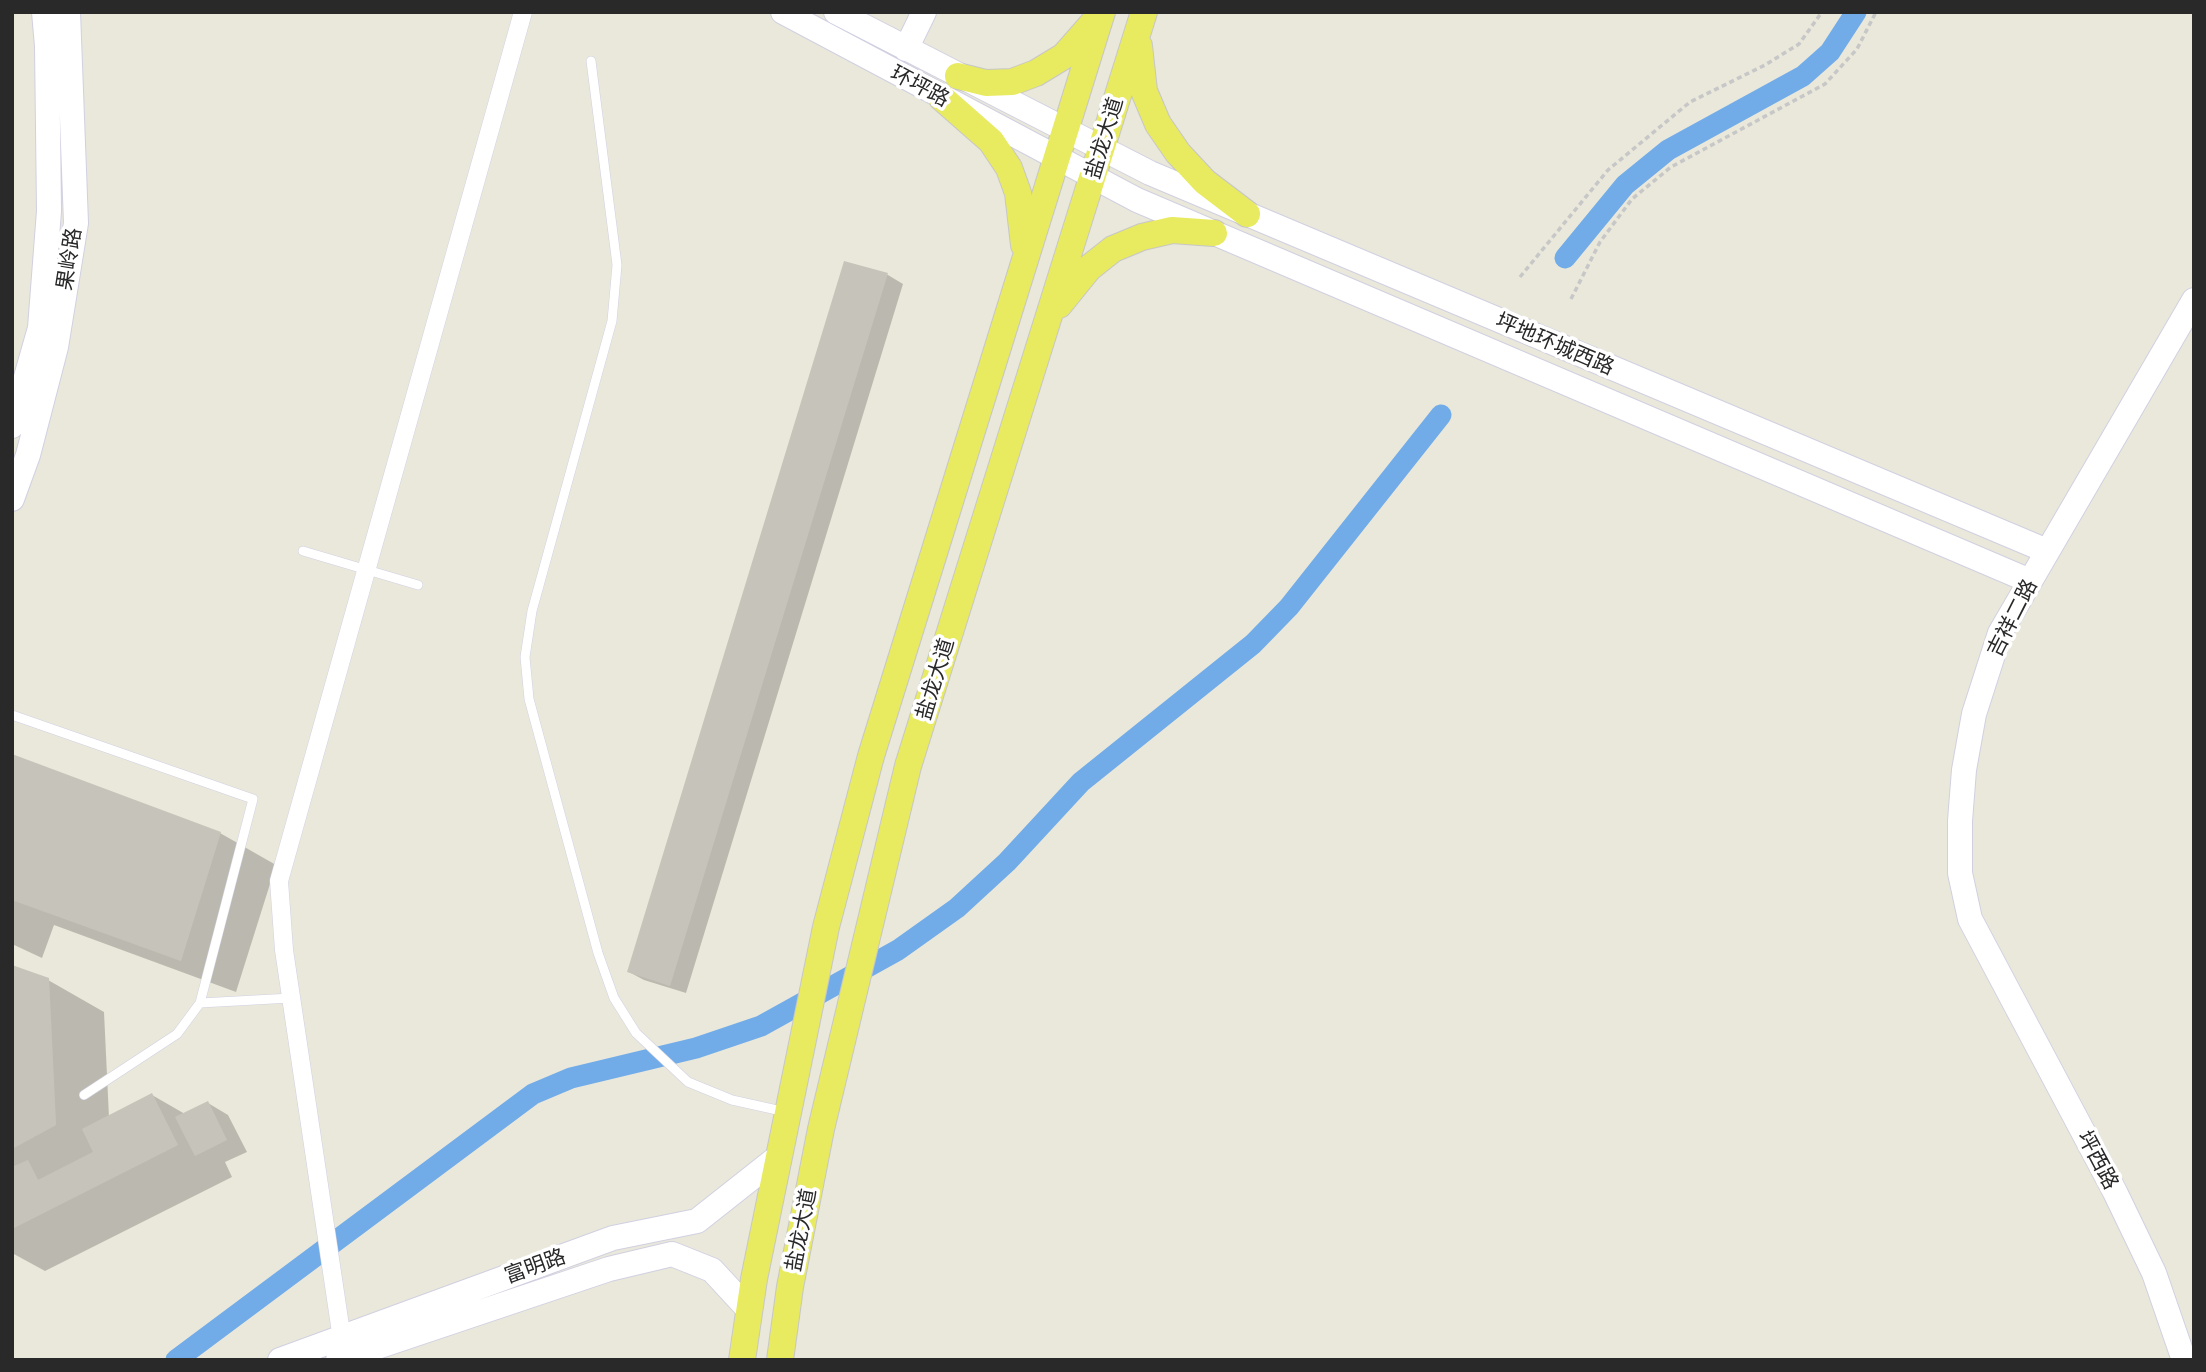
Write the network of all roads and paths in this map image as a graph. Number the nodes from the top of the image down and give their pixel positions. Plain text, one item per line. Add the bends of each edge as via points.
1 (44, 12) edge
2 (68, 12) edge
3 (523, 12) edge
4 (783, 12) edge
5 (836, 12) edge
6 (924, 12) edge
7 (1101, 12) edge
8 (1822, 12) edge
9 (1876, 12) edge
10 (1142, 19) edge
11 (906, 49) junction
12 (591, 61) dead end
13 (958, 76) junction
14 (942, 98) junction
15 (1065, 131) junction
16 (1101, 149) junction
17 (1056, 159) junction
18 (1092, 177) junction
19 (1247, 214) junction
20 (1214, 233) junction
21 (1023, 266) junction
22 (1520, 277) dead end
23 (1571, 299) dead end
24 (2194, 300) edge
25 (1045, 327) junction
26 (12, 426) edge
27 (12, 499) edge
28 (303, 551) dead end
29 (2048, 551) junction
30 (366, 568) junction
31 (2030, 582) junction
32 (418, 585) dead end
33 (12, 715) edge
34 (1994, 968) joint
35 (291, 998) junction
36 (200, 1003) junction
37 (84, 1095) dead end
38 (786, 1112) junction
39 (778, 1157) junction
40 (749, 1310) junction
41 (342, 1351) edge
42 (280, 1360) edge
43 (742, 1360) edge
44 (780, 1360) edge
45 (2184, 1360) edge

1 - 26 main road, 果岭路 via 49,211 40,328
2 - 27 main road, 果岭路 via 76,223 55,347
3 - 30 street
4 - 14 main road, 环坪路
5 - 11 main road, 环坪路
6 - 11 main road
7 - 13 main road via 1064,56 1036,73 1012,82 986,83
7 - 15 main road, 盐龙大道
8 - 22 path via 1799,44 1690,102 1608,170
9 - 23 path via 1857,49 1825,84 1671,167 1632,199 1600,242
10 - 16 main road, 盐龙大道
10 - 19 main road via 1139,61 1144,91 1158,124 1205,182
11 - 13 main road, 环坪路
12 - 38 lane via 617,265 612,321 533,611 525,657 529,699 614,998 636,1033 688,1082 732,1100
13 - 15 main road, 环坪路
14 - 17 main road, 环坪路
14 - 21 main road via 992,141 1009,167 1025,229
15 - 16 main road, 坪地环城西路
15 - 17 main road, 盐龙大道
16 - 18 main road, 盐龙大道
16 - 19 main road, 坪地环城西路
17 - 18 main road, 坪地环城西路
17 - 21 main road, 盐龙大道
18 - 20 main road, 坪地环城西路
18 - 25 main road, 盐龙大道
19 - 29 main road, 坪地环城西路
20 - 25 main road via 1172,230 1113,249 1065,294
20 - 31 main road, 坪地环城西路
21 - 38 main road, 盐龙大道 via 871,756
24 - 29 main road, 吉祥二路
25 - 44 main road, 盐龙大道 via 908,766 881,871 843,1029 790,1287
28 - 30 lane
29 - 31 main road, 吉祥二路
30 - 32 lane
30 - 35 street via 279,881
31 - 34 main road, 吉祥二路 via 1996,643 1974,714 1964,770 1961,873 1970,919
33 - 36 lane via 253,799
34 - 45 main road, 坪西路 via 2154,1273
35 - 36 lane
35 - 41 street
36 - 37 lane via 177,1034
38 - 39 main road, 盐龙大道
39 - 40 main road, 盐龙大道
39 - 41 main road, 富明路 via 697,1221 613,1238
40 - 41 main road, 富明路 via 712,1270 672,1254
40 - 43 main road, 盐龙大道
41 - 42 main road, 富明路

